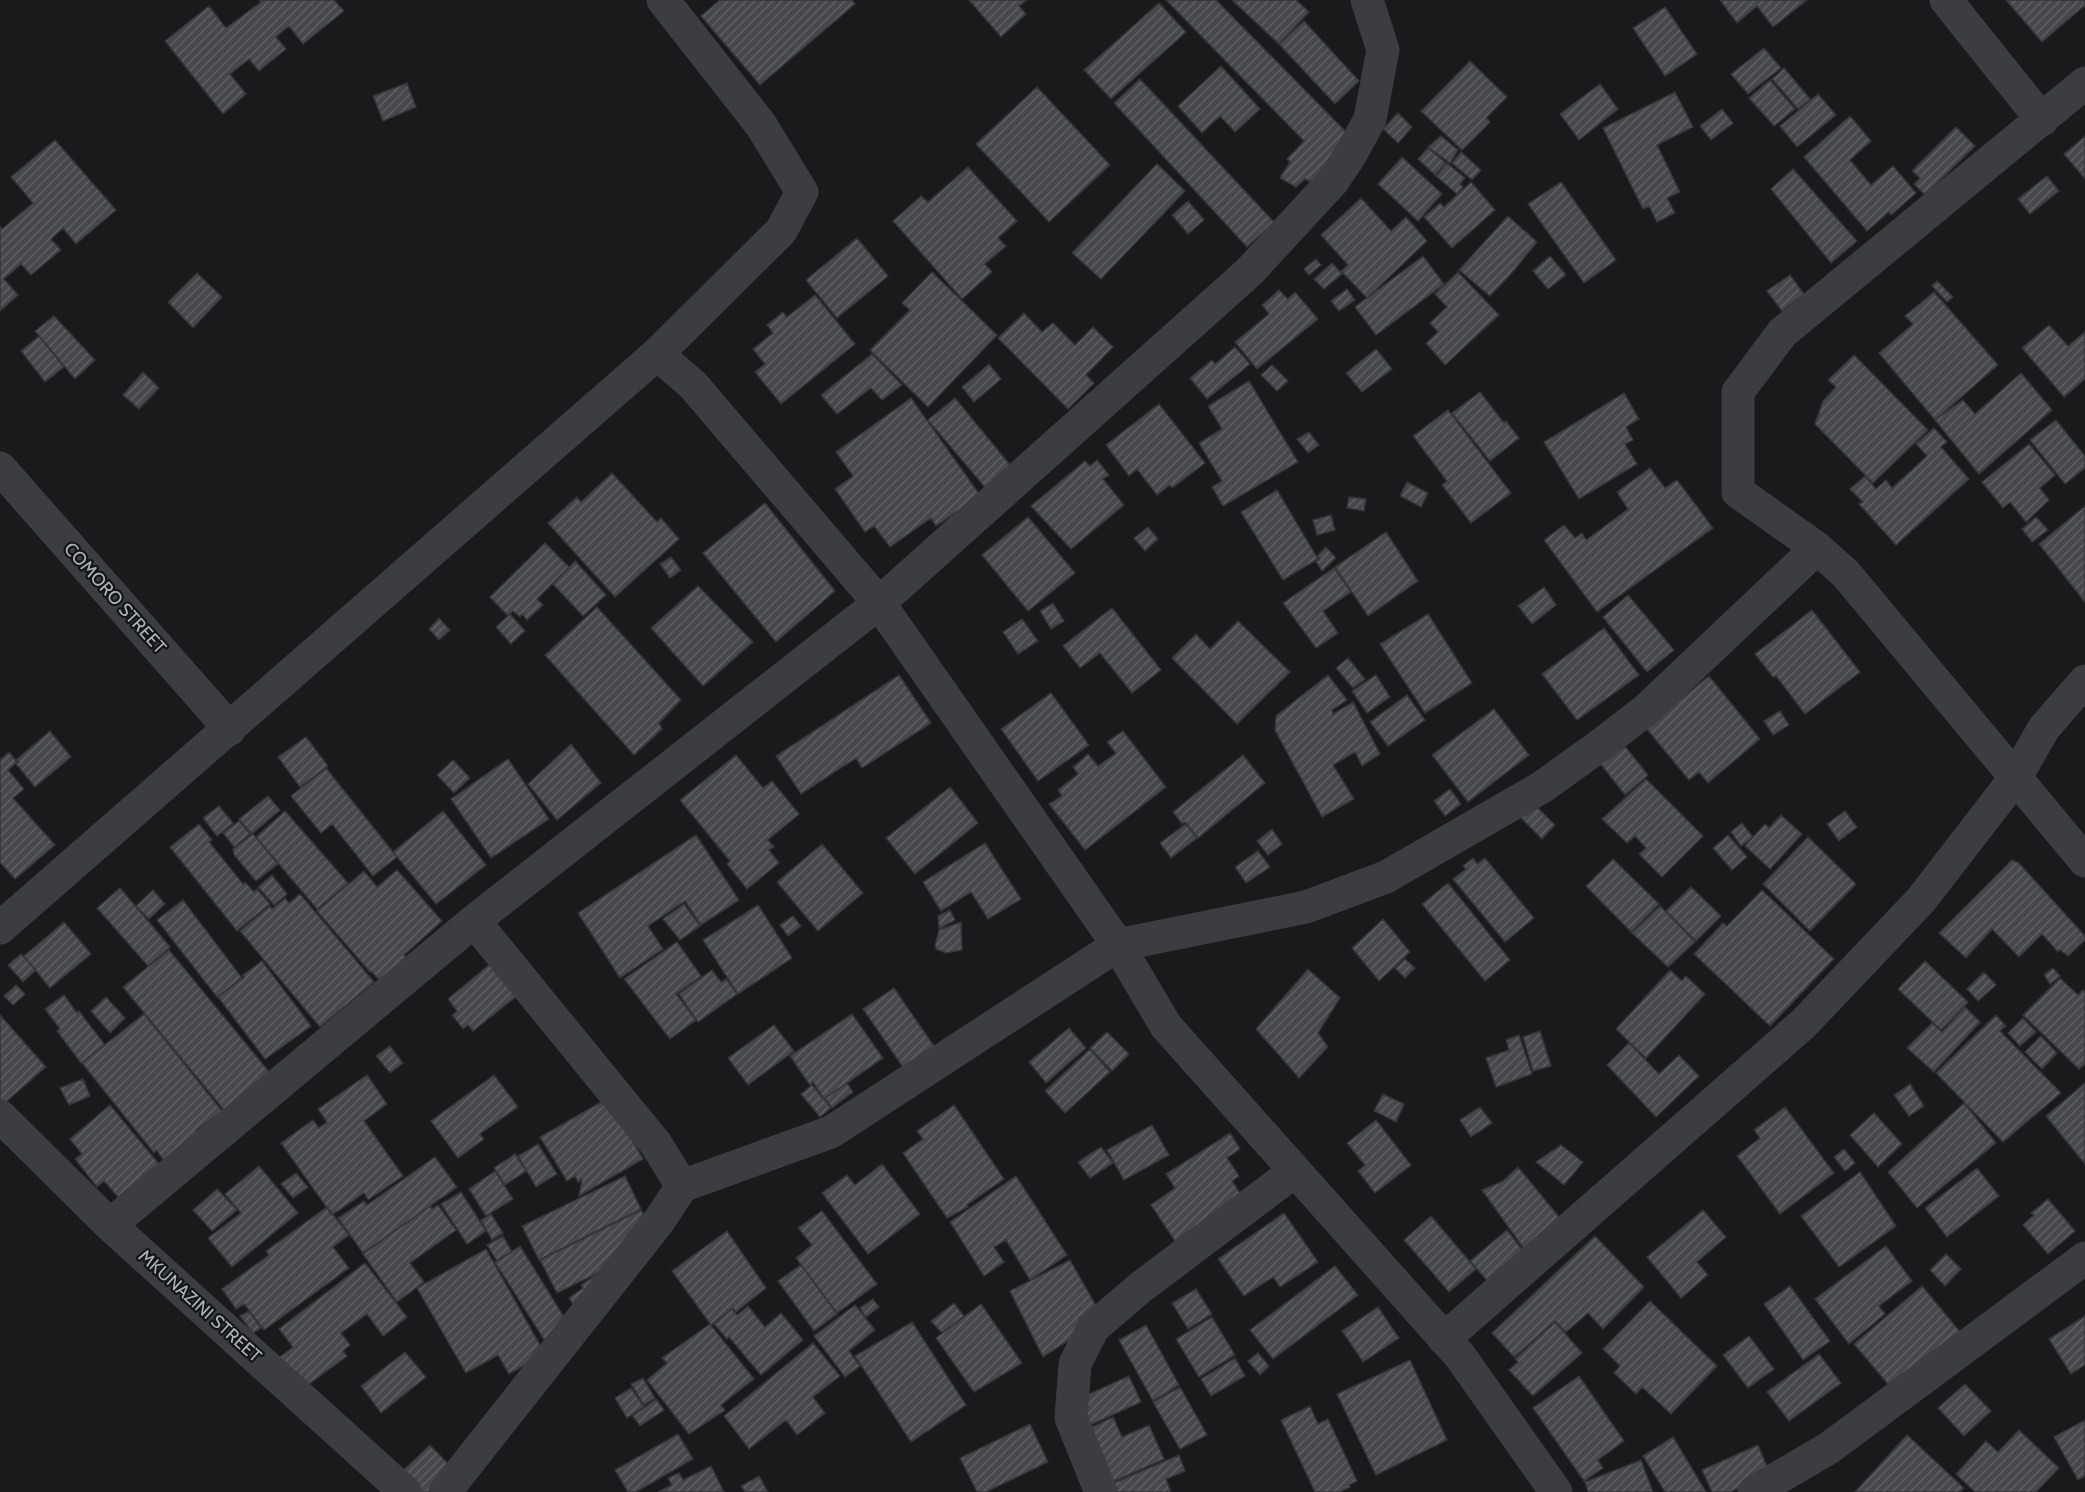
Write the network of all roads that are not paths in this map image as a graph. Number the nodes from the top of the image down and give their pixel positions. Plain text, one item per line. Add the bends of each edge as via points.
1 (663, 0) edge
2 (1367, 0) edge
3 (1946, 0) edge
4 (2085, 83) edge
5 (2042, 120) junction
6 (657, 354) junction
7 (0, 468) edge
8 (1817, 548) junction
9 (879, 603) junction
10 (2085, 681) edge
11 (230, 729) junction
12 (2016, 777) junction
13 (2085, 861) edge
14 (474, 921) junction
15 (0, 928) edge
16 (1118, 945) junction
17 (0, 1116) edge
18 (1295, 1171) junction
19 (682, 1186) junction
20 (110, 1225) junction
21 (2085, 1258) edge
22 (1444, 1339) junction
23 (405, 1492) edge
24 (445, 1492) edge
25 (1101, 1492) edge
26 (1556, 1492) edge
27 (1754, 1492) edge

1 - 6 street via 761,125 802,192 782,231
2 - 9 street via 1383,50 1371,119 1333,181 1249,272
3 - 5 street
4 - 5 street
5 - 8 street via 1782,333 1738,392 1738,492
6 - 9 street via 693,386
6 - 11 street
7 - 11 street, COMORO STREET
8 - 12 street via 1846,574
8 - 16 street via 1647,709 1602,744 1542,787 1386,877 1306,907
9 - 14 street
9 - 16 street
10 - 12 street via 2044,728
11 - 15 street
12 - 13 street
12 - 22 street via 1921,900 1803,1024
14 - 19 street via 656,1144
14 - 20 street
16 - 18 street via 1166,1026
16 - 19 street via 831,1132
17 - 20 street, MKUNAZINI STREET
18 - 22 street
18 - 25 street via 1093,1328 1075,1364 1071,1418
19 - 24 street via 659,1221
20 - 23 street, MKUNAZINI STREET
21 - 27 street via 1828,1448
22 - 26 street

